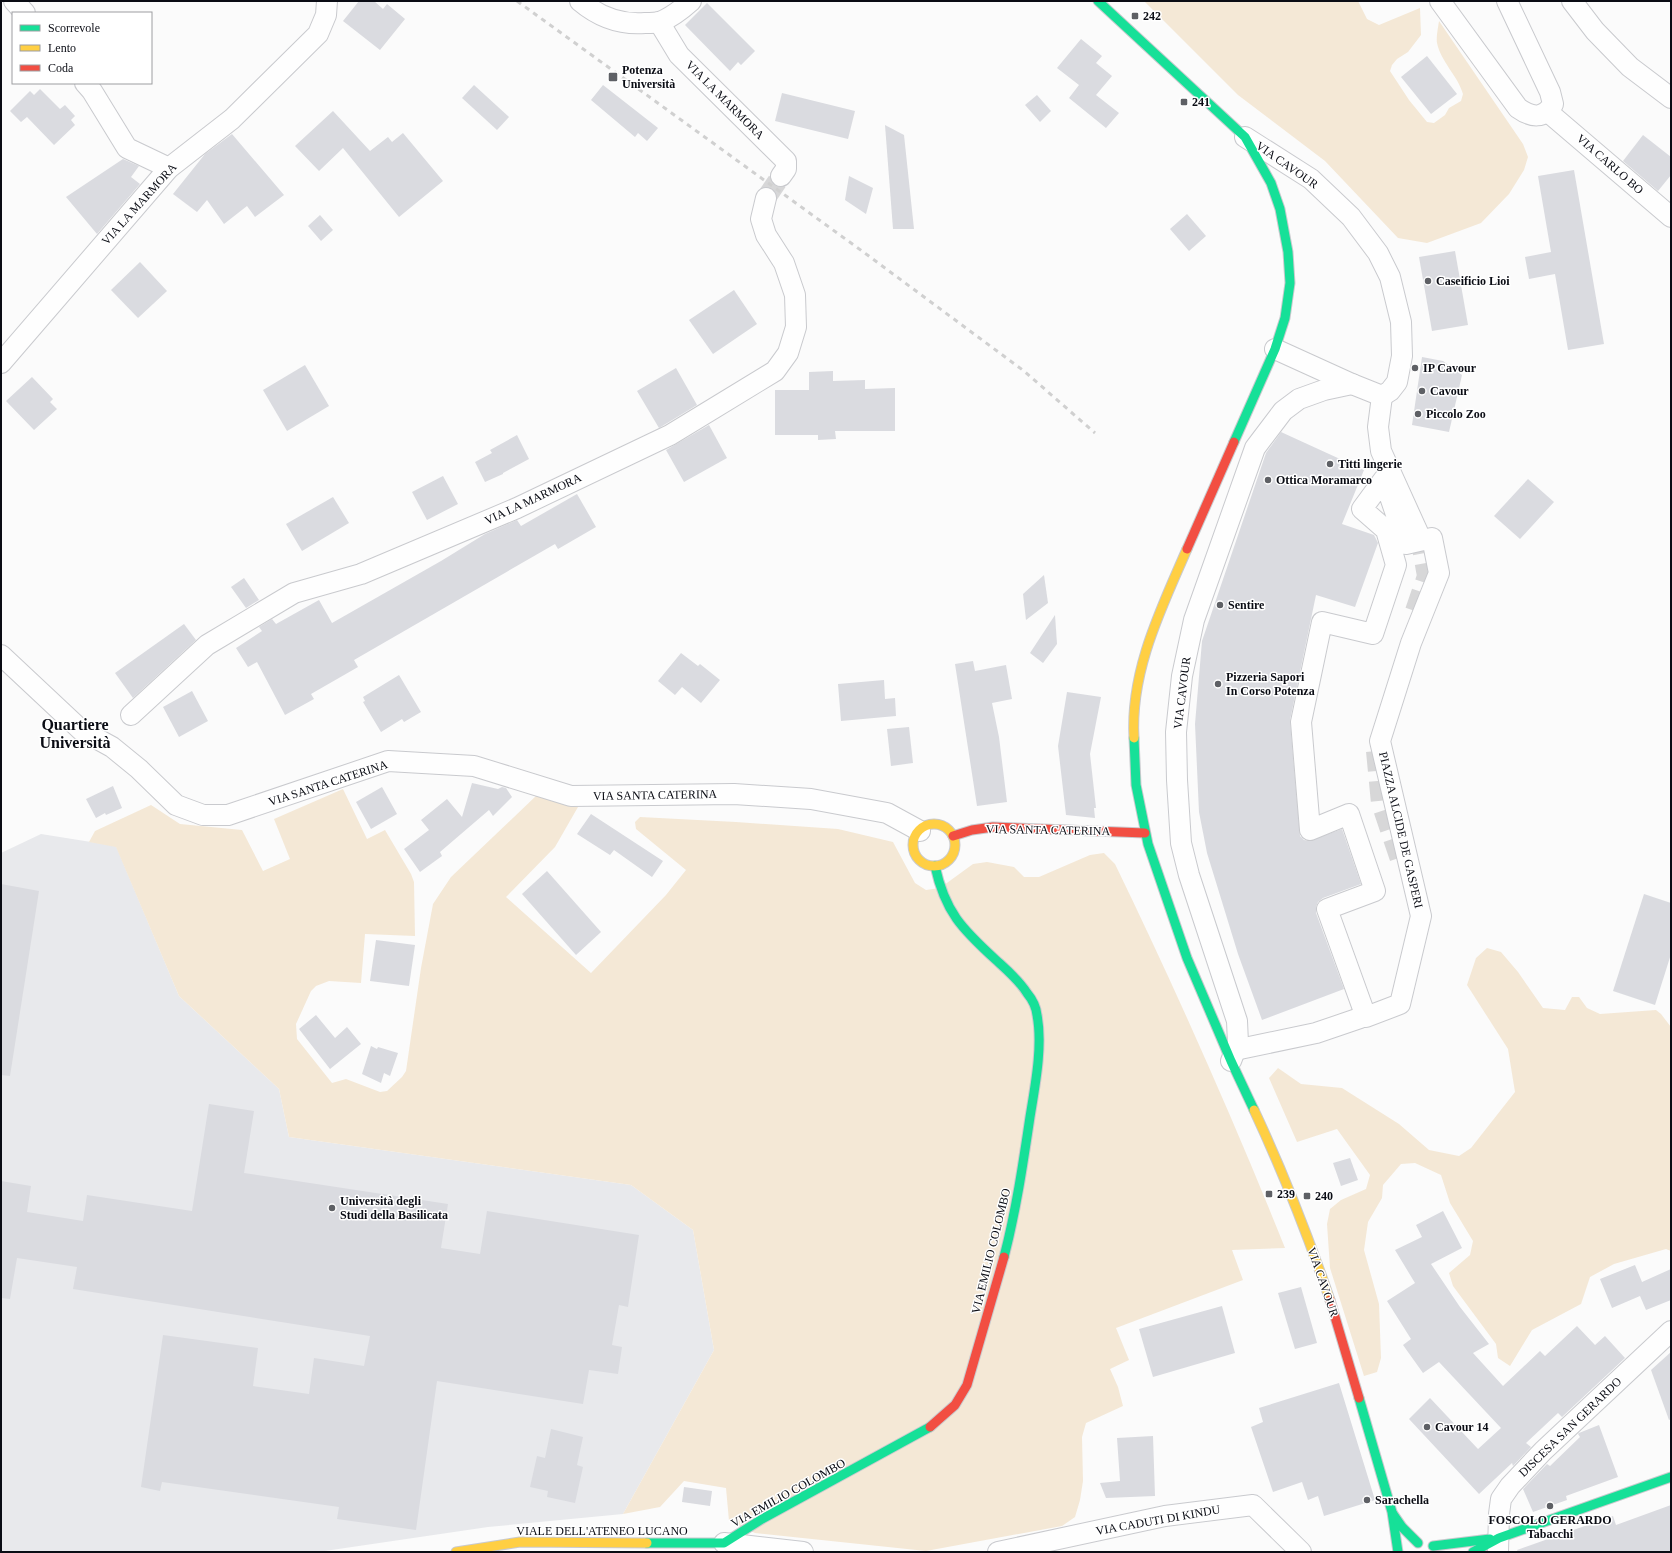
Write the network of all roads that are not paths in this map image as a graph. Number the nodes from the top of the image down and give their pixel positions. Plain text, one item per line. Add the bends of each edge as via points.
1 (14, 1) edge
2 (327, 1) edge
3 (580, 1) edge
4 (691, 1) edge
5 (1098, 1) edge
6 (1440, 1) edge
7 (1507, 1) edge
8 (1572, 1) edge
9 (24, 12) edge
10 (659, 22) junction
11 (86, 84) edge
12 (1671, 98) edge
13 (1548, 112) junction
14 (1246, 138) junction
15 (168, 168) junction
16 (781, 176) tunnel mouth
17 (766, 198) tunnel mouth
18 (1671, 217) edge
19 (1275, 349) junction
20 (1, 363) edge
21 (1352, 384) junction
22 (1382, 396) junction
23 (1420, 537) tunnel mouth
24 (1, 655) edge
25 (131, 715) dead end
26 (1310, 830) joint
27 (920, 831) junction
28 (1145, 833) junction
29 (953, 836) junction
30 (935, 866) junction
31 (1360, 1018) dead end
32 (1233, 1056) junction
33 (1671, 1331) edge
34 (1671, 1478) edge
35 (1392, 1512) junction
36 (724, 1543) junction
37 (1498, 1545) edge
38 (1407, 1548) edge
39 (1436, 1549) edge
40 (456, 1552) edge
41 (803, 1552) edge
42 (998, 1552) edge
43 (1301, 1552) edge
44 (1472, 1552) edge

1 - 9 street
2 - 15 street, VIA LA MARMORA via 326,15 318,34 232,119
3 - 10 street via 592,11 613,20 633,24
4 - 10 street via 678,13
5 - 14 main road, VIA CAVOUR
6 - 13 street via 1518,108 1527,114 1537,116
7 - 13 street via 1550,92 1553,104
8 - 12 street via 1594,31 1630,67
10 - 16 street, VIA LA MARMORA via 680,55 786,161 786,169
11 - 15 street via 127,148
13 - 18 street, VIA CARLO BO
14 - 19 main road, VIA CAVOUR via 1271,183 1280,209 1288,252 1290,283 1285,318
14 - 22 street, VIA CAVOUR via 1311,180 1351,217 1378,253 1390,277 1401,322 1402,356 1397,382
15 - 20 street, VIA LA MARMORA
17 - 25 street, VIA LA MARMORA via 761,219 766,235 784,263 795,295 796,328 788,353 775,371 670,435 517,508 361,574 294,593 207,645
19 - 21 street
19 - 28 main road, VIA CAVOUR via 1157,618 1138,677 1133,725 1136,785
21 - 22 street
21 - 32 street, VIA CAVOUR via 1299,399 1283,411 1255,448 1194,620 1182,676 1176,732 1176,780 1181,843 1237,1021 1238,1043
22 - 23 street via 1378,427 1381,451
24 - 27 street, VIA SANTA CATERINA via 81,730 112,747 176,805 203,815 228,815 388,761 474,766 571,796 734,794 811,799 887,813
26 - 26 street, PIAZZA ALCIDE DE GASPERI via 1301,722 1322,622 1373,634 1396,565 1386,530 1362,509 1384,479 1406,544 1432,538 1439,573 1411,643 1380,742 1420,916 1400,1004 1366,1017 1327,909 1375,891 1350,814
27 - 29 main road via 929,825 936,825 942,826
27 - 30 main road via 914,842 915,854 923,863
28 - 29 main road, VIA SANTA CATERINA via 993,827
28 - 32 main road, VIA CAVOUR via 1187,958
29 - 30 main road via 952,856 948,861
30 - 36 main road, VIA EMILIO COLOMBO via 938,885 947,907 961,927 1018,980 1034,1004 1038,1020 1039,1035 1033,1090 1018,1196 972,1370 959,1400 926,1430 762,1519
31 - 32 street
32 - 35 main road, VIA CAVOUR via 1306,1231 1336,1321
33 - 37 street, DISCESA SAN GERARDO via 1543,1451 1510,1486 1501,1499
34 - 37 main road
35 - 38 main road, VIA CAVOUR
35 - 38 main road, VIA CAVOUR via 1402,1527
36 - 40 main road, VIALE DELL'ATENEO LUCANO via 520,1542
36 - 41 street
37 - 39 main road
37 - 44 main road
38 - 39 main road via 1426,1544
42 - 43 street, VIA CADUTI DI KINDU via 1166,1516 1253,1505

